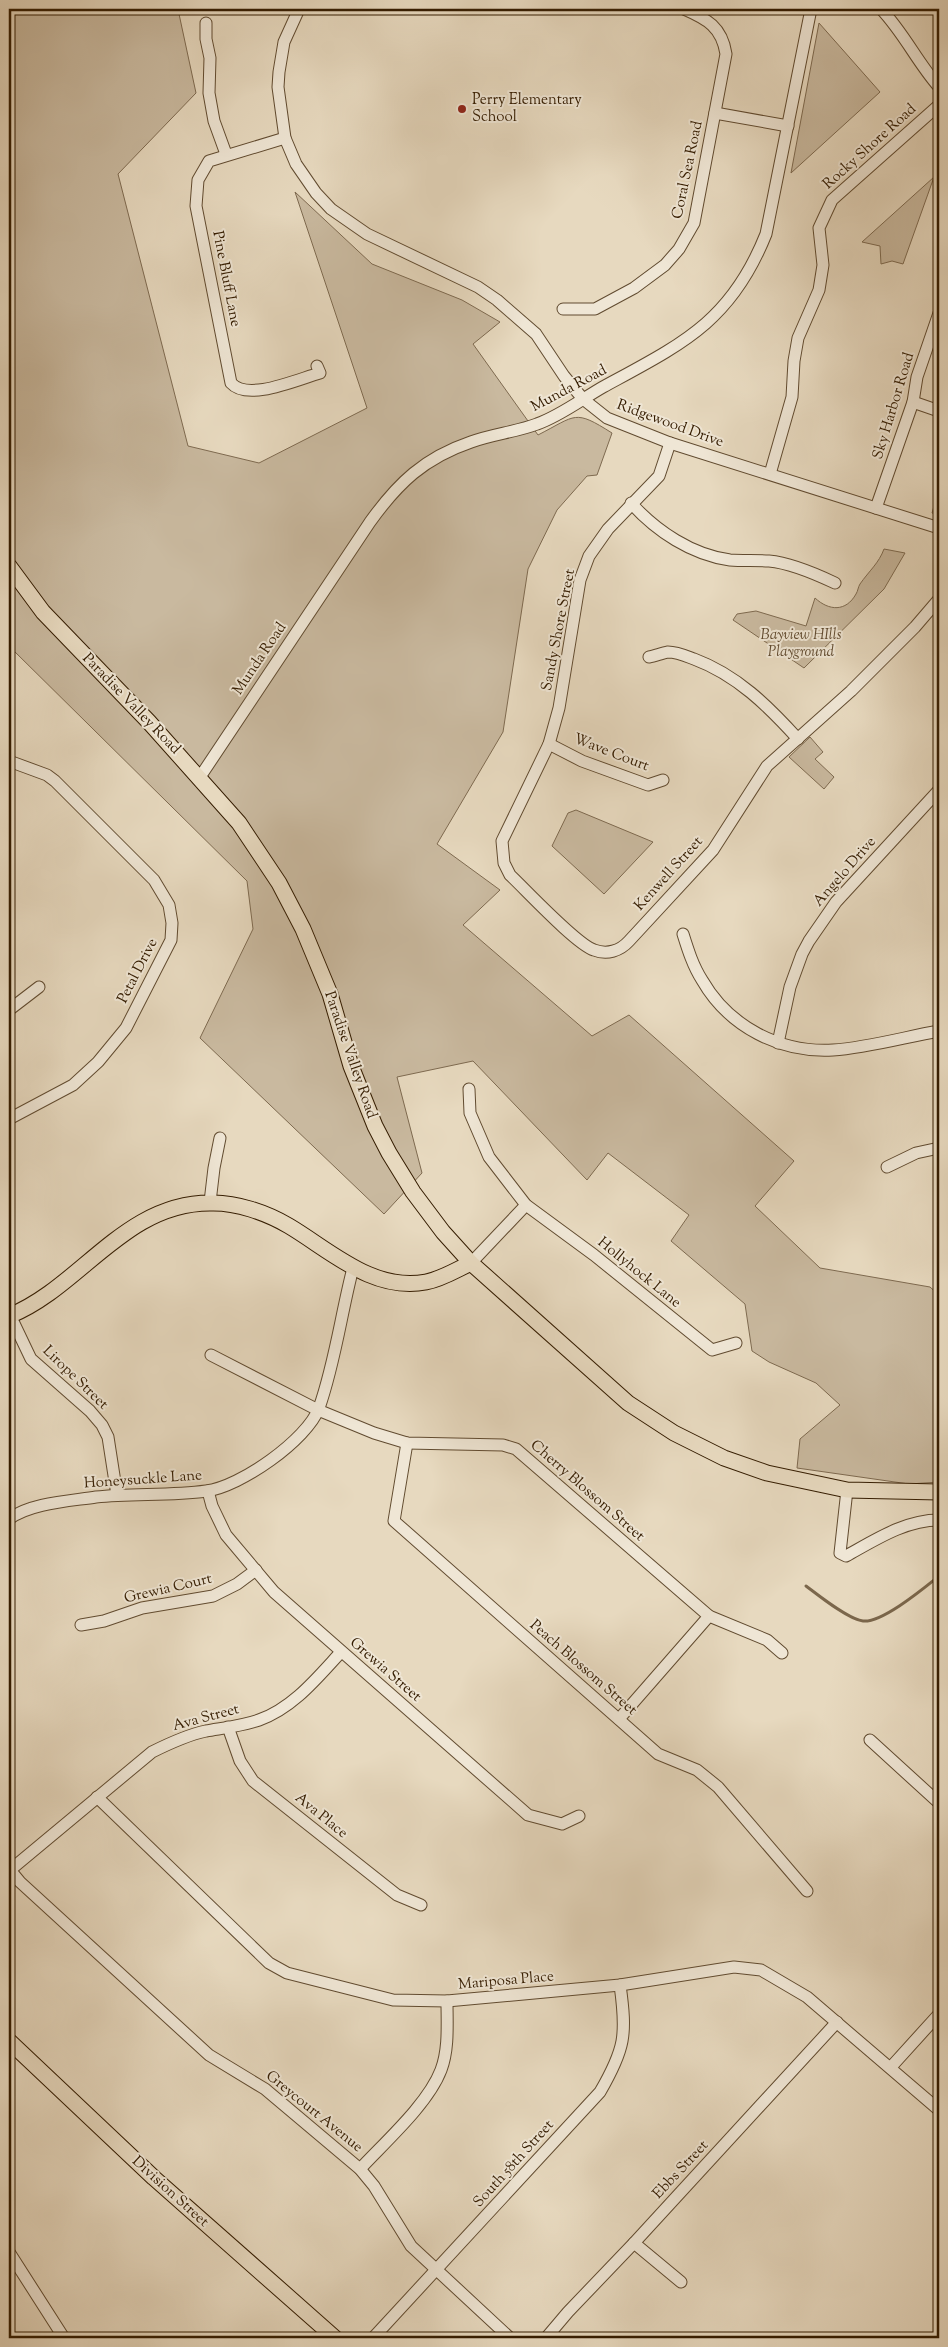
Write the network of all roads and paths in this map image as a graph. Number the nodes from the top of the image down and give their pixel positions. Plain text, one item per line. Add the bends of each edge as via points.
1 (684, 9) edge
2 (812, 9) edge
3 (881, 9) edge
4 (294, 11) edge
5 (206, 23) dead end
6 (939, 87) edge
7 (939, 105) edge
8 (715, 113) junction
9 (788, 126) junction
10 (285, 138) junction
11 (226, 154) junction
12 (563, 309) dead end
13 (939, 312) edge
14 (317, 366) dead end
15 (583, 399) junction
16 (913, 402) junction
17 (939, 411) edge
18 (670, 443) junction
19 (770, 474) junction
20 (631, 504) junction
21 (876, 508) junction
22 (939, 528) edge
23 (9, 566) edge
24 (835, 583) dead end
25 (939, 599) edge
26 (649, 657) dead end
27 (798, 739) junction
28 (548, 744) junction
29 (9, 761) edge
30 (200, 776) junction
31 (664, 780) dead end
32 (530, 785) joint
33 (939, 790) edge
34 (683, 934) dead end
35 (39, 987) dead end
36 (9, 1010) edge
37 (939, 1031) edge
38 (778, 1043) junction
39 (469, 1089) dead end
40 (9, 1119) edge
41 (220, 1138) dead end
42 (939, 1148) edge
43 (887, 1167) dead end
44 (210, 1202) junction
45 (526, 1205) junction
46 (471, 1263) junction
47 (352, 1268) junction
48 (10, 1315) edge
49 (736, 1343) dead end
50 (211, 1355) dead end
51 (318, 1410) junction
52 (407, 1443) junction
53 (847, 1490) junction
54 (208, 1491) junction
55 (939, 1492) edge
56 (116, 1495) junction
57 (9, 1519) edge
58 (939, 1520) edge
59 (256, 1570) junction
60 (708, 1616) junction
61 (81, 1625) dead end
62 (341, 1652) junction
63 (782, 1653) dead end
64 (619, 1719) junction
65 (228, 1727) junction
66 (870, 1740) dead end
67 (97, 1797) junction
68 (939, 1802) edge
69 (579, 1816) dead end
70 (9, 1871) edge
71 (807, 1891) dead end
72 (421, 1905) dead end
73 (620, 1985) junction
74 (447, 2001) junction
75 (939, 2014) edge
76 (837, 2022) junction
77 (9, 2041) edge
78 (891, 2067) junction
79 (939, 2110) edge
80 (360, 2169) junction
81 (634, 2243) junction
82 (9, 2252) edge
83 (437, 2270) junction
84 (681, 2282) dead end
85 (64, 2338) edge
86 (335, 2338) edge
87 (373, 2338) edge
88 (510, 2338) edge
89 (546, 2338) edge

1 - 8 street, Coral Sea Road via 709,20 724,45 726,54
2 - 9 street, Munda Road
3 - 6 street via 896,24 916,59
4 - 10 street, Ridgewood Drive via 279,72
5 - 11 street via 209,93 214,121
7 - 19 street, Rocky Shore Road via 832,200 819,228 823,265 819,290 798,338 792,397
8 - 9 street
8 - 12 street, Coral Sea Road via 694,222 679,249 665,265 634,288 595,309
9 - 15 street, Munda Road via 766,234 756,260 735,293 695,334
10 - 11 street, Pine Bluff Lane
10 - 15 street, Ridgewood Drive via 296,164 332,209 367,234 478,286 497,300 536,334
11 - 14 street, Pine Bluff Lane via 209,161 204,167 196,197 231,383 240,390 254,392 320,373
13 - 16 street, Sky Harbor Road via 917,377
15 - 18 street, Ridgewood Drive via 607,418
15 - 30 street, Munda Road via 538,424 471,442 446,453 399,484 370,522
16 - 17 street
16 - 21 street, Sky Harbor Road
18 - 19 street, Ridgewood Drive
18 - 20 street, Sandy Shore Street via 659,476
19 - 21 street, Ridgewood Drive
20 - 24 street via 647,521 695,550 729,560 771,561
20 - 28 street, Sandy Shore Street via 589,556 580,580 559,708
21 - 22 street, Ridgewood Drive
23 - 30 main road, Paradise Valley Road via 43,612
25 - 27 street, Kenwell Street via 877,666
26 - 27 street via 669,652 682,654 718,670 770,708
27 - 32 street, Kenwell Street via 767,766 713,850 625,945 610,952 596,951 584,944 510,875 504,863 502,841
28 - 31 street, Wave Court via 648,785
28 - 32 street, Sandy Shore Street
29 - 40 street, Petal Drive via 55,780 154,880 165,896 172,923 171,940 131,1019 110,1050 73,1085
30 - 46 main road, Paradise Valley Road via 239,823 279,883 303,929 330,994 351,1066 389,1153 418,1199
33 - 38 street, Angelo Drive via 836,902 809,941 790,987
34 - 38 street via 696,970 718,1002 745,1027
35 - 36 street
37 - 38 street via 836,1050 813,1050
39 - 45 street, Hollyhock Lane via 470,1113 489,1157
41 - 44 street
42 - 43 street via 916,1152
44 - 47 main road via 268,1215
44 - 48 main road via 160,1212 135,1225 30,1307
45 - 46 street
45 - 49 street, Hollyhock Lane via 712,1350
46 - 47 main road via 439,1279 401,1283
46 - 53 main road, Paradise Valley Road via 628,1404 674,1433 724,1458 767,1473
47 - 51 street, Honeysuckle Lane
48 - 56 street, Lirope Street via 31,1359 102,1425 108,1437
50 - 51 street, Cherry Blossom Street
51 - 52 street, Cherry Blossom Street
51 - 54 street, Honeysuckle Lane via 290,1444 270,1461 246,1477
52 - 60 street, Cherry Blossom Street via 503,1445 516,1450
52 - 64 street, Peach Blossom Street via 394,1521
53 - 55 main road, Paradise Valley Road
53 - 58 street via 840,1553 843,1556 887,1533 915,1523
54 - 56 street, Honeysuckle Lane
54 - 59 street, Grewia Street via 226,1535
56 - 57 street, Honeysuckle Lane via 56,1502
59 - 61 street, Grewia Court via 213,1596 142,1608
59 - 62 street, Grewia Street via 274,1592
60 - 63 street, Cherry Blossom Street via 767,1640
60 - 64 street
62 - 65 street, Ava Street via 287,1706 259,1720
62 - 69 street, Grewia Street via 528,1815 562,1824
64 - 71 street, Peach Blossom Street via 658,1754 697,1770 718,1787
65 - 67 street, Ava Street via 179,1739 152,1752
65 - 72 street, Ava Place via 240,1762 253,1780 397,1895
66 - 68 street
67 - 70 street, Ava Street
67 - 74 street, Mariposa Place via 269,1962 287,1973 393,2000
70 - 80 street, Greycourt Avenue via 209,2055 265,2089
73 - 74 street, Mariposa Place
73 - 76 street, Mariposa Place via 734,1967 761,1970 807,1996
73 - 83 street, South 58th Street via 625,2034 616,2065 600,2092
74 - 80 street via 447,2043 441,2070 428,2095
75 - 78 street
76 - 78 street, Mariposa Place
76 - 81 street, Ebbs Street
77 - 86 main road, Division Street via 154,2178
78 - 79 street, Mariposa Place
80 - 83 street, Greycourt Avenue via 411,2246
81 - 84 street
81 - 89 street, Ebbs Street
82 - 85 street
83 - 87 street, South 58th Street
83 - 88 street, Greycourt Avenue

